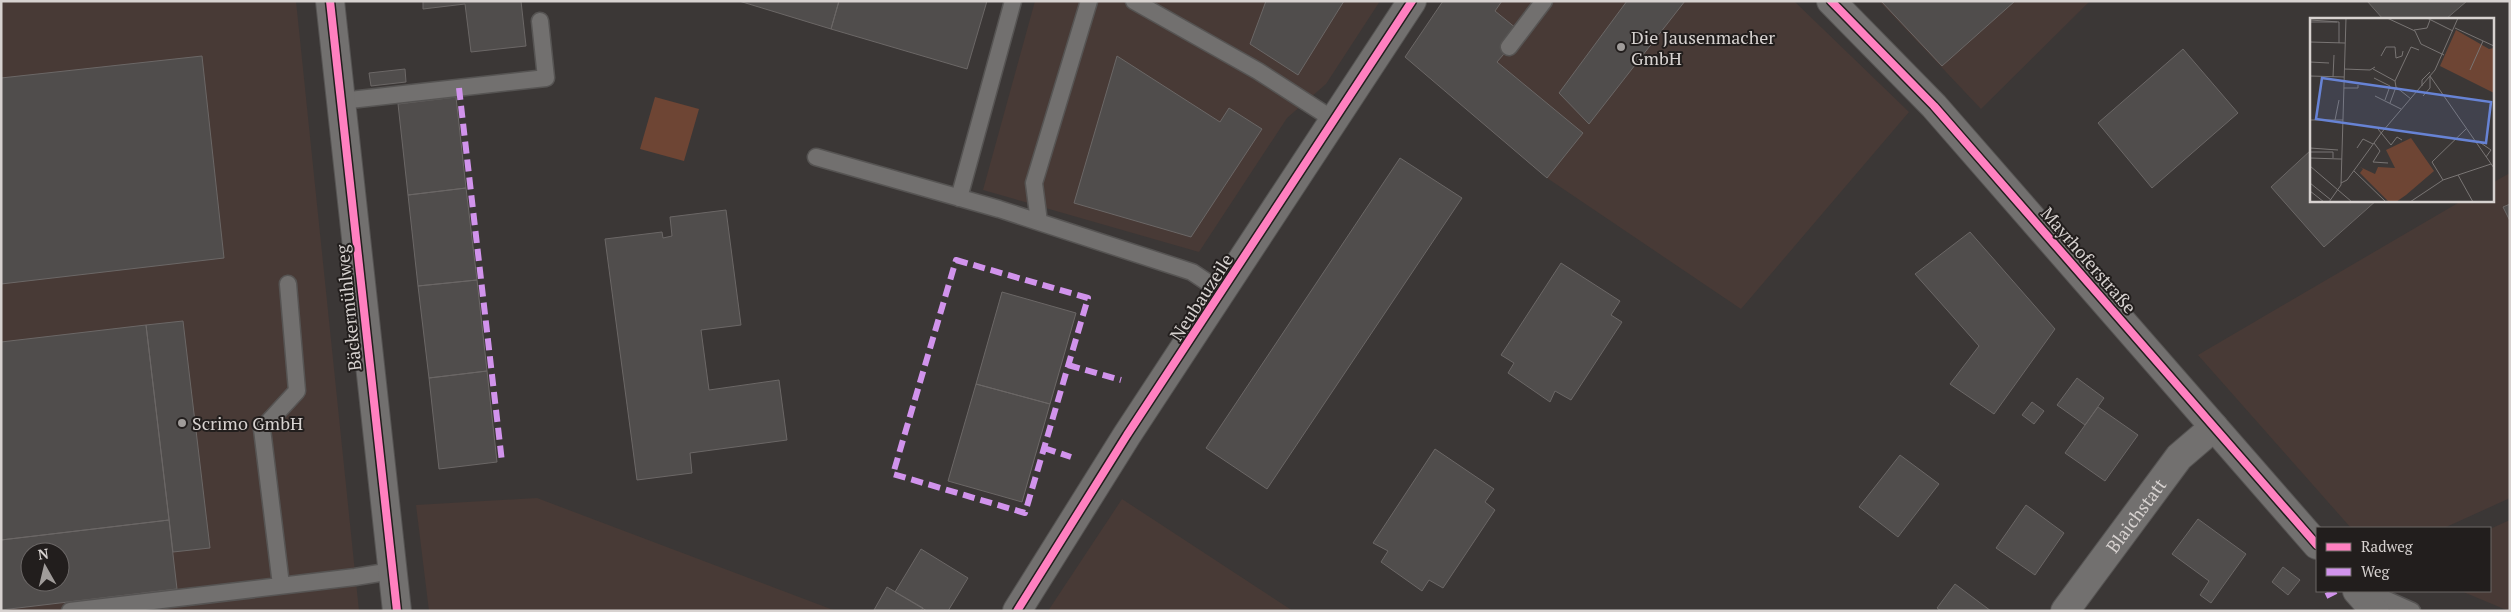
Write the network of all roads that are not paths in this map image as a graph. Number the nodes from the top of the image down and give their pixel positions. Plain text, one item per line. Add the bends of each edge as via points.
1 (330, 1) edge
2 (1013, 1) edge
3 (1089, 1) edge
4 (1134, 1) edge
5 (1412, 1) edge
6 (1544, 1) edge
7 (1831, 1) edge
8 (540, 21) dead end
9 (1509, 47) dead end
10 (341, 101) junction
11 (1334, 120) junction
12 (816, 157) dead end
13 (959, 198) junction
14 (1039, 222) junction
15 (288, 284) dead end
16 (1222, 292) junction
17 (2214, 427) junction
18 (2316, 544) edge
19 (392, 571) junction
20 (281, 585) junction
21 (2358, 592) edge
22 (2369, 592) edge
23 (70, 611) edge
24 (397, 611) edge
25 (1017, 611) edge
26 (2065, 611) edge
27 (2375, 611) edge
28 (2412, 611) edge

1 - 10 street, Bäckermühlweg
2 - 13 lane
3 - 14 lane via 1034,182
4 - 11 lane via 1258,71
5 - 11 street, Neubauzeile
6 - 9 lane
7 - 17 street, Mayrhoferstraße via 1934,106
8 - 10 lane via 546,78
10 - 19 street, Bäckermühlweg
11 - 16 street, Neubauzeile
12 - 13 lane
13 - 14 lane
14 - 16 lane via 1192,272
15 - 20 lane via 297,391 262,429
16 - 25 street, Neubauzeile
17 - 18 street, Mayrhoferstraße
17 - 26 street, Blaichstatt via 2179,457
19 - 20 lane
19 - 24 street, Bäckermühlweg
20 - 23 lane
21 - 27 street
22 - 28 lane

